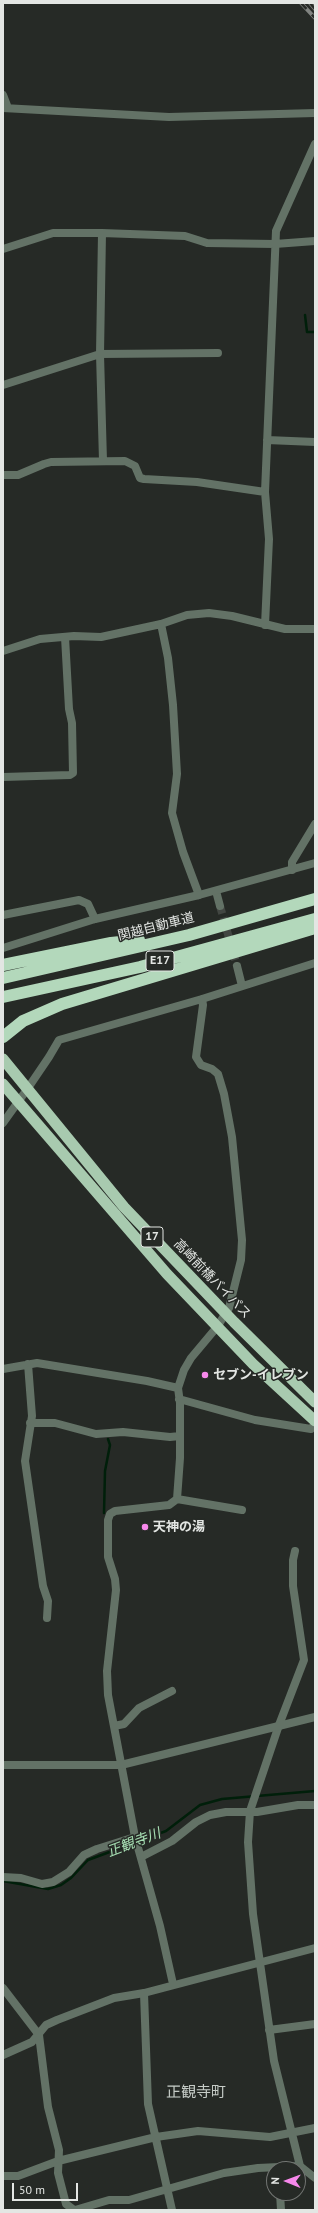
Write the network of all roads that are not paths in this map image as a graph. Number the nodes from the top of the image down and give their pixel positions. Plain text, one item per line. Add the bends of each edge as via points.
1 (3, 95) edge
2 (6, 108) edge
3 (315, 112) edge
4 (315, 144) edge
5 (102, 233) junction
6 (315, 241) edge
7 (275, 244) junction
8 (3, 249) edge
9 (218, 353) dead end
10 (100, 354) junction
11 (3, 385) edge
12 (267, 440) junction
13 (315, 442) edge
14 (103, 461) junction
15 (3, 475) edge
16 (265, 492) junction
17 (160, 624) junction
18 (264, 625) junction
19 (315, 629) edge
20 (65, 636) junction
21 (3, 650) edge
22 (3, 777) edge
23 (315, 824) edge
24 (315, 863) edge
25 (292, 870) junction
26 (216, 891) junction
27 (199, 895) junction
28 (315, 899) edge
29 (220, 906) tunnel mouth
30 (3, 915) edge
31 (95, 919) junction
32 (315, 919) edge
33 (315, 928) edge
34 (189, 935) junction
35 (3, 948) edge
36 (315, 963) edge
37 (3, 965) edge
38 (237, 966) tunnel mouth
39 (3, 978) edge
40 (242, 986) junction
41 (3, 998) edge
42 (202, 999) junction
43 (3, 1037) edge
44 (3, 1059) edge
45 (3, 1084) edge
46 (28, 1088) junction
47 (17, 1102) junction
48 (3, 1123) edge
49 (226, 1313) junction
50 (217, 1327) junction
51 (28, 1364) junction
52 (3, 1369) edge
53 (178, 1388) junction
54 (179, 1399) junction
55 (315, 1402) edge
56 (315, 1421) edge
57 (30, 1422) junction
58 (315, 1424) edge
59 (180, 1436) junction
60 (177, 1499) junction
61 (242, 1510) dead end
62 (295, 1551) dead end
63 (47, 1618) dead end
64 (172, 1691) dead end
65 (315, 1717) edge
66 (279, 1724) junction
67 (114, 1726) junction
68 (3, 1765) edge
69 (121, 1766) junction
70 (315, 1805) edge
71 (250, 1811) junction
72 (135, 1837) junction
73 (141, 1857) junction
74 (3, 1877) edge
75 (315, 1948) edge
76 (259, 1963) junction
77 (173, 1984) junction
78 (3, 1988) edge
79 (144, 1993) junction
80 (315, 2024) edge
81 (269, 2030) junction
82 (39, 2035) junction
83 (3, 2055) edge
84 (315, 2128) edge
85 (292, 2133) junction
86 (156, 2137) junction
87 (58, 2161) junction
88 (299, 2161) edge
89 (266, 2169) edge
90 (306, 2171) edge
91 (3, 2176) edge
92 (315, 2178) edge
93 (167, 2188) junction
94 (75, 2210) edge
95 (172, 2210) edge

1 - 2 street
2 - 3 street via 169,117
4 - 7 street via 276,231
5 - 7 street via 185,236 207,243
5 - 8 street via 53,233
5 - 10 street
6 - 7 street
7 - 12 street
9 - 10 street
10 - 11 street
10 - 14 street
12 - 13 street
12 - 16 street
14 - 15 street via 51,462 18,475
14 - 16 street via 130,462 135,466 140,478 144,479 197,482
16 - 18 street via 269,539
17 - 18 street via 187,615 209,613
17 - 20 street via 100,637
17 - 27 street via 168,658 174,705 177,774 172,813
18 - 19 street via 285,629
20 - 21 street via 40,639
20 - 22 street via 73,773
23 - 25 street via 292,862
24 - 25 street
25 - 26 street
26 - 27 street
26 - 29 street
27 - 31 street
28 - 34 highway, 関越自動車道 / E17
30 - 31 street via 79,900 88,904
31 - 35 street
32 - 41 highway, E17 via 140,966
33 - 43 highway via 62,1004 24,1021
34 - 37 highway via 111,943
34 - 39 highway, 関越自動車道 / E17
36 - 40 street
38 - 40 street
40 - 42 street
42 - 46 street via 59,1040
42 - 49 street via 196,1057 201,1065 218,1074 224,1094 232,1137 242,1235 241,1260 232,1300
44 - 46 highway, 高崎前橋バイパス / 17
45 - 47 highway, 17
46 - 47 street
46 - 49 highway, 高崎前橋バイパス / 17 via 124,1207
47 - 48 street
47 - 50 highway, 17 via 167,1274
49 - 50 street
49 - 55 highway, 高崎前橋バイパス / 17
50 - 53 street via 191,1358
50 - 56 highway, 17
51 - 52 street
51 - 53 street via 37,1363
51 - 57 street via 32,1416
53 - 54 street
54 - 58 street via 255,1420 311,1429
54 - 59 street
57 - 59 street via 56,1423 96,1434 123,1432
57 - 63 street via 25,1461 42,1586 48,1601
59 - 60 street
60 - 61 street
60 - 67 street via 169,1505 115,1511 110,1514 108,1520 108,1557 116,1590 106,1678
62 - 66 street via 293,1586 304,1660
64 - 67 street via 139,1708 124,1724
65 - 66 street
66 - 69 street
66 - 71 street
67 - 69 street
68 - 69 street
69 - 72 street
70 - 71 street
71 - 73 street via 210,1815 196,1822 172,1841
71 - 76 street via 248,1842
72 - 73 street
72 - 74 street via 84,1855 69,1872 53,1882 42,1884 21,1878
73 - 77 street
75 - 76 street
76 - 77 street
76 - 81 street
77 - 79 street
78 - 82 street
79 - 82 street via 114,1998 57,2020 46,2025
79 - 86 street via 148,2104
80 - 81 street
81 - 85 street
82 - 83 street via 32,2042
82 - 87 street via 43,2079 59,2150
84 - 85 street
85 - 86 street via 270,2137 198,2131
85 - 88 street
86 - 87 street
86 - 93 street
87 - 91 street via 18,2176
87 - 94 street via 58,2173 66,2204
89 - 93 street via 224,2173
90 - 92 street
93 - 94 street via 129,2200 109,2200
93 - 95 street

